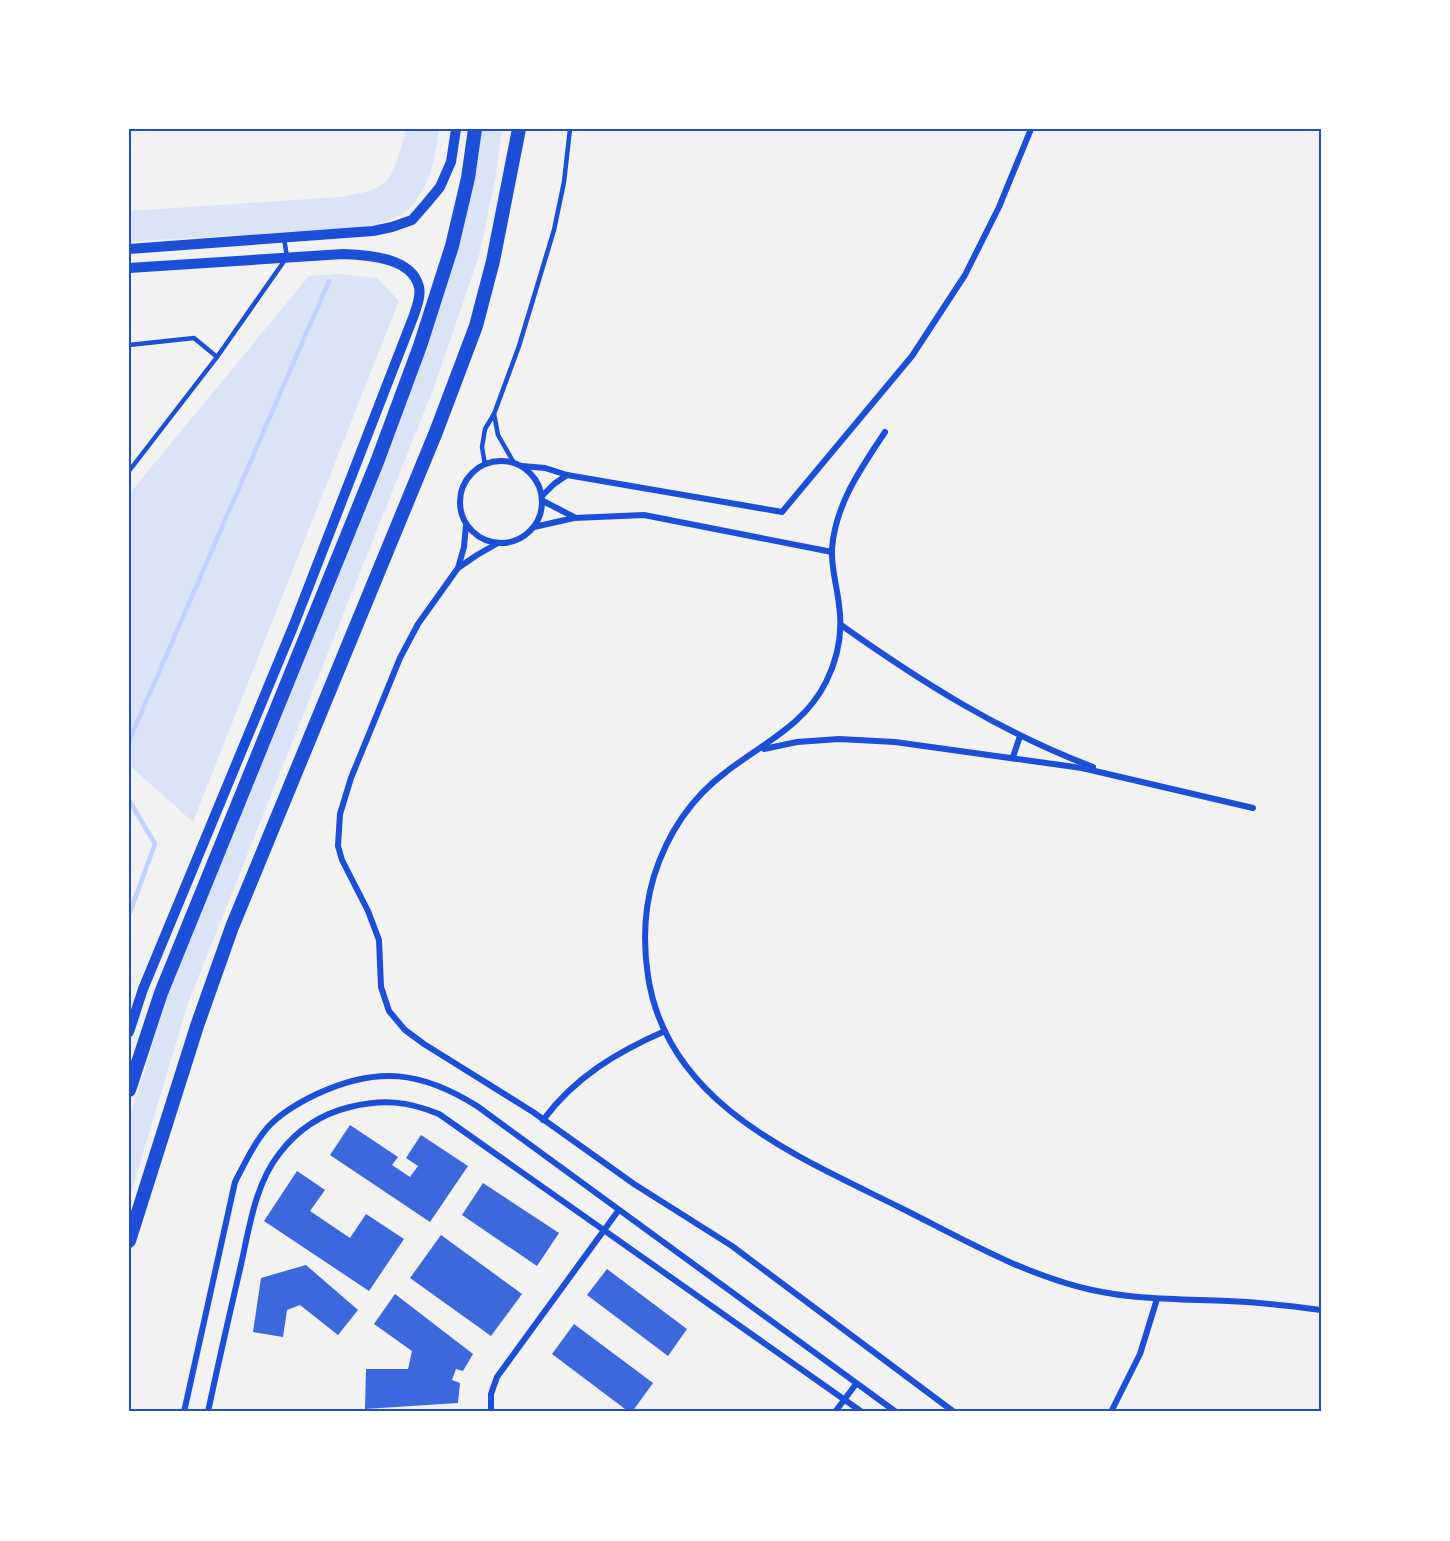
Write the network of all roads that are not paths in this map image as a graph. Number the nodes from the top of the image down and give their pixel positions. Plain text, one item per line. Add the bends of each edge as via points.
1 (456, 129) edge
2 (475, 129) edge
3 (519, 129) edge
4 (570, 129) edge
5 (1031, 129) edge
6 (284, 238) junction
7 (129, 249) edge
8 (287, 257) junction
9 (129, 267) edge
10 (129, 345) edge
11 (217, 357) junction
12 (494, 414) junction
13 (885, 432) dead end
14 (514, 463) junction
15 (485, 465) junction
16 (522, 466) junction
17 (129, 471) edge
18 (567, 475) junction
19 (542, 499) junction
20 (574, 518) junction
21 (466, 525) junction
22 (534, 527) junction
23 (498, 543) junction
24 (832, 552) junction
25 (458, 568) junction
26 (841, 625) junction
27 (1020, 736) junction
28 (758, 751) junction
29 (1013, 757) junction
30 (1109, 773) junction
31 (1253, 808) dead end
32 (665, 1031) junction
33 (129, 1032) edge
34 (129, 1090) edge
35 (543, 1120) junction
36 (618, 1211) junction
37 (604, 1230) junction
38 (129, 1241) edge
39 (1157, 1299) junction
40 (1321, 1310) edge
41 (856, 1384) junction
42 (844, 1399) junction
43 (184, 1412) edge
44 (208, 1412) edge
45 (491, 1412) edge
46 (835, 1412) edge
47 (862, 1412) edge
48 (896, 1412) edge
49 (954, 1412) edge
50 (1111, 1412) edge

1 - 6 street via 451,162 440,187 412,220 373,231
2 - 34 highway via 452,246 420,346 377,462 161,993
3 - 38 highway via 476,326 232,927
4 - 12 lane via 554,230
5 - 18 street via 999,207 964,275 918,347 782,512
6 - 7 street
6 - 8 lane
8 - 9 street
8 - 11 lane
8 - 33 street via 378,256 412,273 419,298 293,627 143,989
10 - 11 lane via 194,338
11 - 17 lane
12 - 14 lane via 498,435
12 - 15 lane via 482,438
13 - 24 street via 846,495
14 - 15 street via 496,461
14 - 16 street
15 - 21 street via 474,471 462,489 461,510
16 - 18 street
16 - 19 street via 535,478
18 - 19 street
19 - 20 street
19 - 22 street via 541,515
20 - 22 street
20 - 24 street via 644,516
21 - 23 street via 477,536
21 - 25 street
22 - 23 street via 518,540
23 - 25 street
24 - 26 street
25 - 35 street via 418,624 400,658 348,787 340,814 338,846 379,940 383,998 397,1022
26 - 27 street via 945,694
26 - 28 street via 833,665 816,699 803,716
27 - 29 street
27 - 30 street
28 - 29 street via 797,742 868,739
28 - 32 street via 728,770 697,799 671,835 654,877 644,944 649,985
29 - 30 street
30 - 31 street
32 - 35 street via 624,1050 589,1073 562,1096
32 - 39 street via 691,1073 714,1098 759,1134 787,1150 1035,1274 1093,1290
35 - 49 street via 739,1251
36 - 37 street
36 - 41 street
36 - 43 street via 452,1091 401,1076 372,1076 322,1091 288,1110 268,1127 235,1182
37 - 42 street
37 - 44 street via 438,1114 422,1107 372,1101 317,1119 298,1132 263,1181
37 - 45 street via 497,1377 491,1394
39 - 40 street via 1257,1302
39 - 50 street via 1140,1354
41 - 42 street
41 - 48 street
42 - 46 street
42 - 47 street

